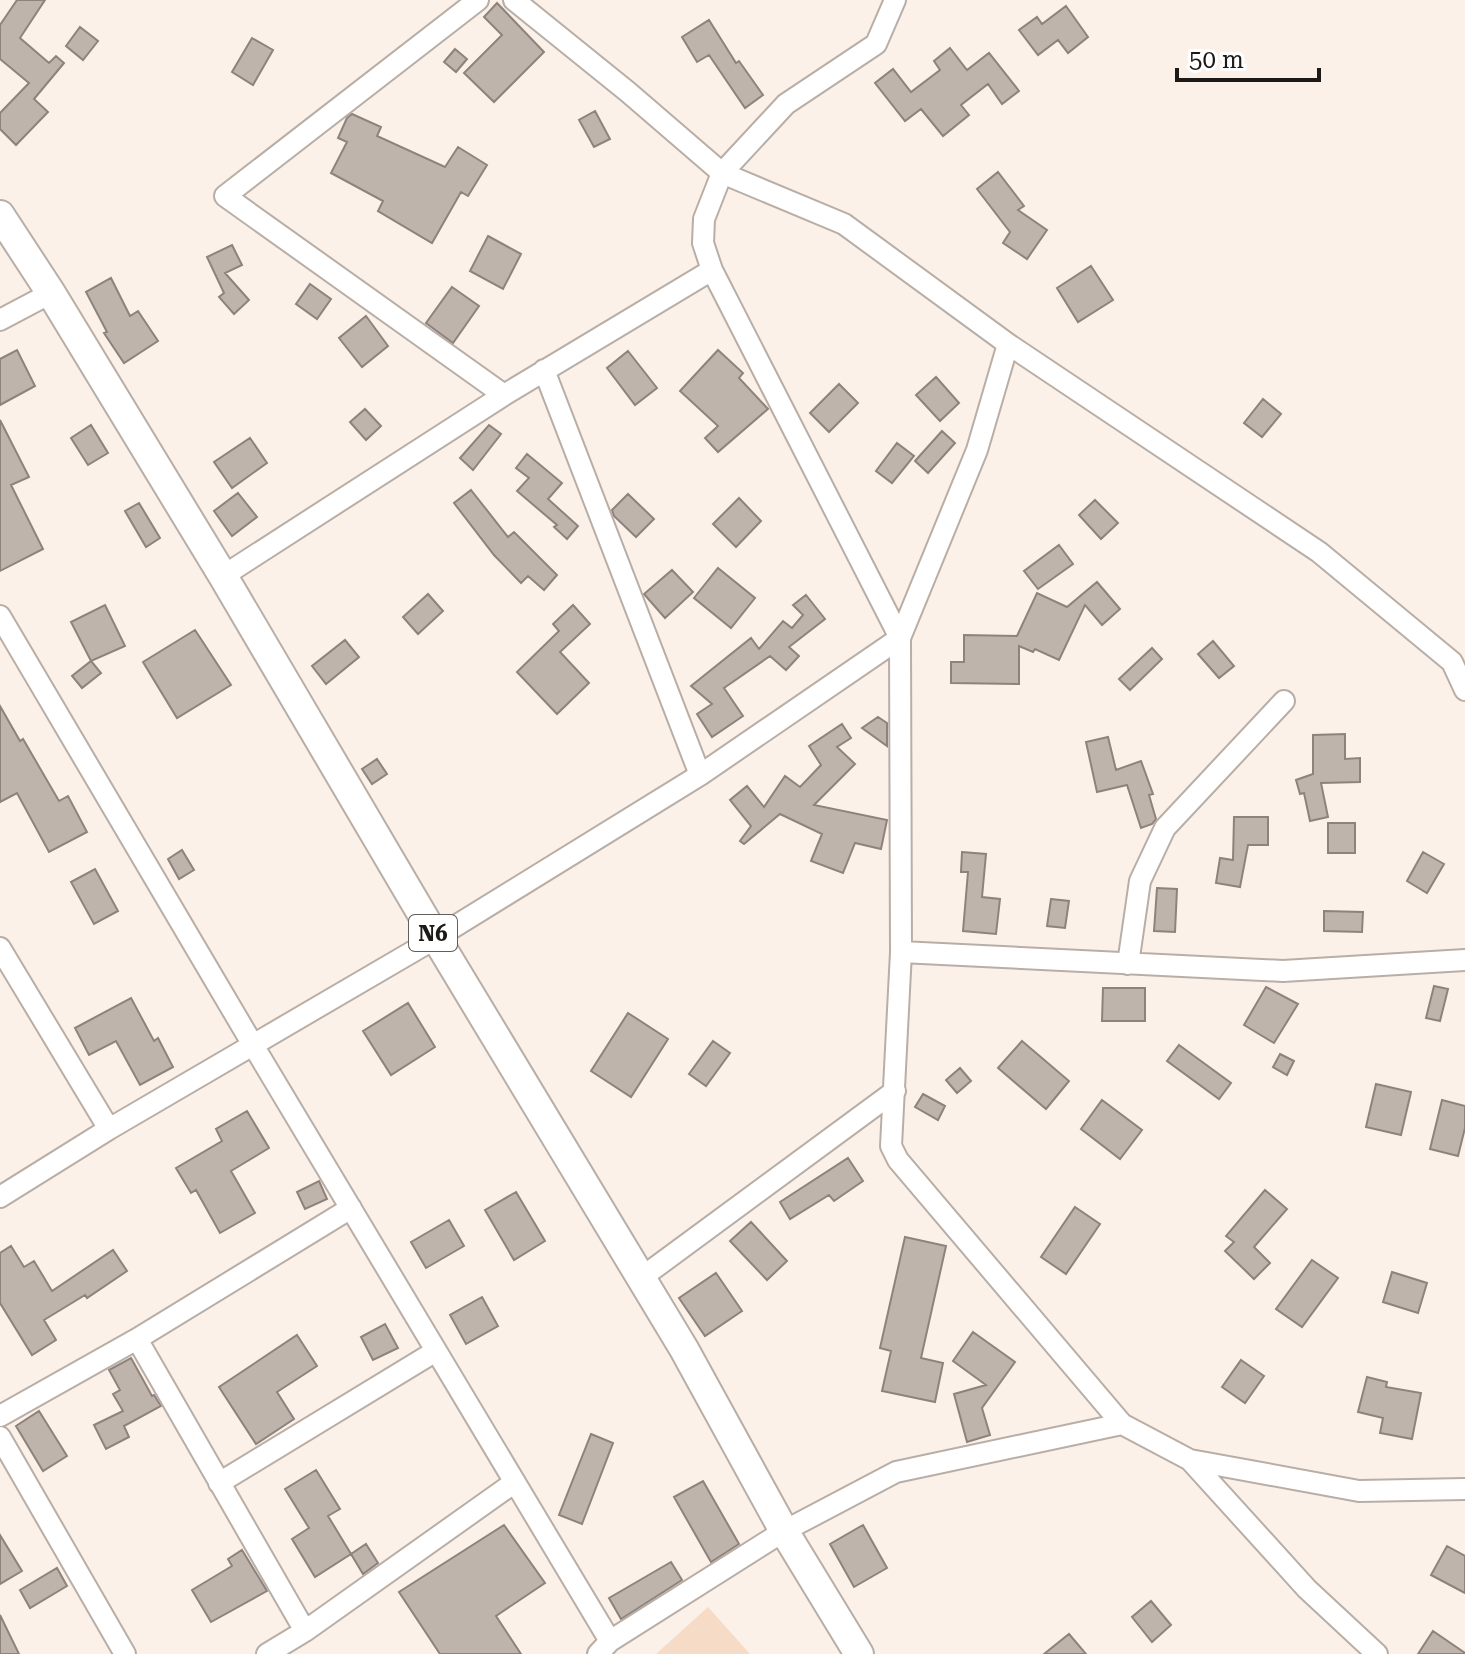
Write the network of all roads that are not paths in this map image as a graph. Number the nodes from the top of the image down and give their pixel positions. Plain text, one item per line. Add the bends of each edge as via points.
1 (478, 0) edge
2 (514, 0) edge
3 (895, 0) edge
4 (722, 173) junction
5 (0, 215) edge
6 (712, 270) junction
7 (51, 293) junction
8 (0, 320) edge
9 (1008, 344) junction
10 (544, 370) junction
11 (504, 395) junction
12 (223, 576) junction
13 (0, 616) edge
14 (900, 638) junction
15 (1459, 663) edge
16 (1465, 690) edge
17 (1284, 701) dead end
18 (700, 775) junction
19 (436, 938) junction
20 (0, 948) edge
21 (901, 952) junction
22 (1465, 960) edge
23 (1128, 964) junction
24 (253, 1045) junction
25 (895, 1091) junction
26 (109, 1129) junction
27 (0, 1197) edge
28 (351, 1208) junction
29 (641, 1278) junction
30 (137, 1339) junction
31 (436, 1351) junction
32 (0, 1416) edge
33 (1122, 1424) junction
34 (0, 1437) edge
35 (1190, 1460) junction
36 (515, 1482) junction
37 (219, 1483) junction
38 (1465, 1489) edge
39 (784, 1531) junction
40 (305, 1631) junction
41 (604, 1648) edge
42 (125, 1654) edge
43 (267, 1654) edge
44 (859, 1654) edge
45 (1377, 1654) edge

1 - 11 street via 225,196
2 - 4 street
3 - 4 street via 876,44 786,104
4 - 6 street via 704,219 703,243
4 - 9 street via 844,224
5 - 7 highway, N6
6 - 10 street
6 - 14 street
7 - 8 street
7 - 12 highway, N6
9 - 14 street via 977,450
9 - 15 street via 1319,552
10 - 11 street
10 - 18 street
11 - 12 street
12 - 19 highway, N6
13 - 24 street
14 - 18 street
14 - 21 street
15 - 16 street
17 - 23 street via 1165,828 1140,881
18 - 19 street
19 - 24 street
19 - 29 highway, N6
20 - 26 street
21 - 23 street
21 - 25 street
22 - 23 street via 1283,971
24 - 26 street
24 - 28 street
25 - 29 street
25 - 33 street via 891,1146 898,1160
26 - 27 street
28 - 30 street
28 - 31 street
29 - 39 highway, N6
30 - 32 street
30 - 37 street
31 - 36 street
31 - 37 street
33 - 35 street
33 - 39 street via 896,1472
34 - 42 street
35 - 38 street via 1359,1491
35 - 45 street via 1307,1589
36 - 40 street
36 - 41 street
37 - 40 street
39 - 41 street
39 - 44 highway, N6
40 - 43 street

